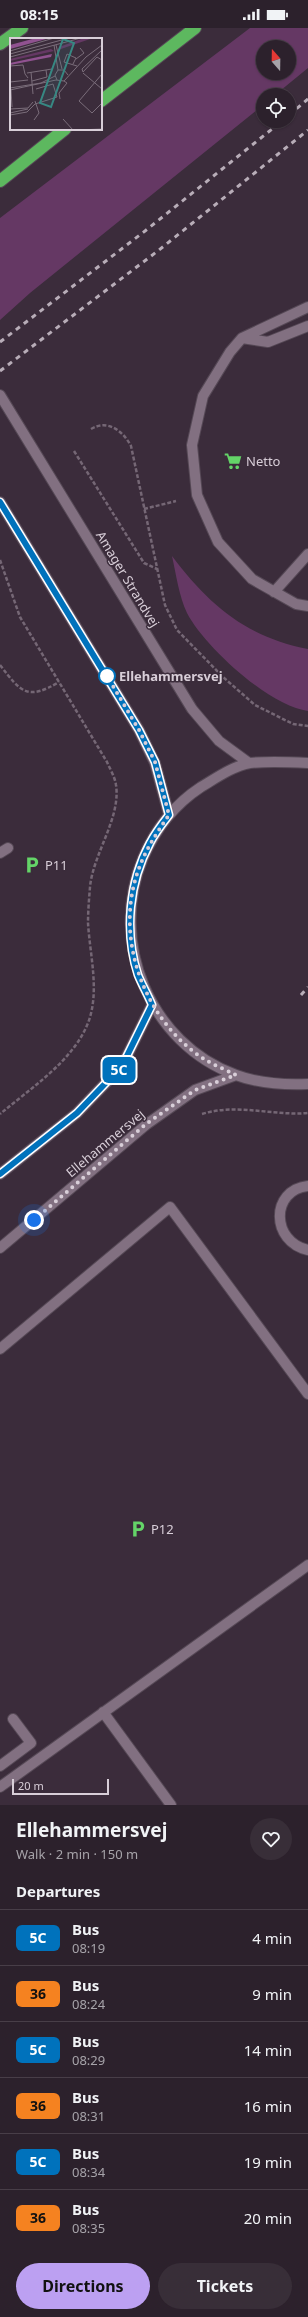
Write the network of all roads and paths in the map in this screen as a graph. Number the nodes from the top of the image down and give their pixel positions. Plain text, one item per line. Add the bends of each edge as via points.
1 (22, 28) edge
2 (195, 28) edge
3 (0, 44) edge
4 (102, 100) edge
5 (64, 130) edge
6 (0, 181) edge
7 (308, 307) edge
8 (280, 319) junction
9 (306, 326) edge
10 (242, 338) junction
11 (0, 395) edge
12 (91, 428) dead end
13 (74, 451) dead end
14 (197, 495) junction
15 (0, 502) edge
16 (144, 509) junction
17 (308, 554) edge
18 (0, 560) edge
19 (157, 569) junction
20 (274, 592) junction
21 (308, 606) edge
22 (0, 665) edge
23 (60, 682) junction
24 (308, 726) edge
25 (249, 763) junction
26 (308, 763) edge
27 (169, 815) junction
28 (152, 1005) junction
29 (236, 1075) junction
30 (308, 1084) edge
31 (308, 1113) edge
32 (0, 1114) edge
33 (199, 1115) dead end
34 (0, 1174) edge
35 (308, 1186) edge
36 (0, 1248) edge
37 (308, 1250) edge
38 (0, 1349) edge
39 (308, 1394) edge
40 (308, 1565) edge
41 (103, 1712) junction
42 (13, 1719) dead end
43 (0, 1766) edge
44 (0, 1787) edge
45 (171, 1805) edge

1 - 3 highway
2 - 4 highway
5 - 6 highway
7 - 8 street
8 - 9 street
8 - 10 street
9 - 10 street via 268,342
10 - 14 street via 230,352 204,396 192,445
11 - 25 street, Amager Strandvej via 192,709 219,741
12 - 16 path via 106,425 115,428 127,438 135,461
13 - 19 path via 144,563
14 - 16 path
14 - 20 street via 218,542 252,579
15 - 27 street via 139,730 155,762
16 - 19 path
17 - 20 street
18 - 23 path via 20,617
19 - 24 path via 165,605 177,630 255,705 293,724
20 - 21 street via 296,604
22 - 23 path via 13,681 33,693 44,691
23 - 32 path via 107,762 116,785 113,819 100,848 90,885 88,922 94,993 88,1022 76,1045 50,1072
25 - 26 street
25 - 27 street via 219,775 197,789
27 - 28 street via 150,843 137,874 130,908 132,948 138,974
28 - 29 street via 175,1034 203,1059
28 - 34 street via 122,1066 77,1113
29 - 30 street via 278,1085
29 - 36 street, Ellehammersvej via 195,1090 146,1124
31 - 33 path via 286,1115 249,1109 224,1109
35 - 37 street via 300,1187 286,1197 279,1212 281,1229 291,1243
38 - 39 street via 170,1207
40 - 41 street
41 - 44 street
41 - 45 street
42 - 43 street via 31,1743

